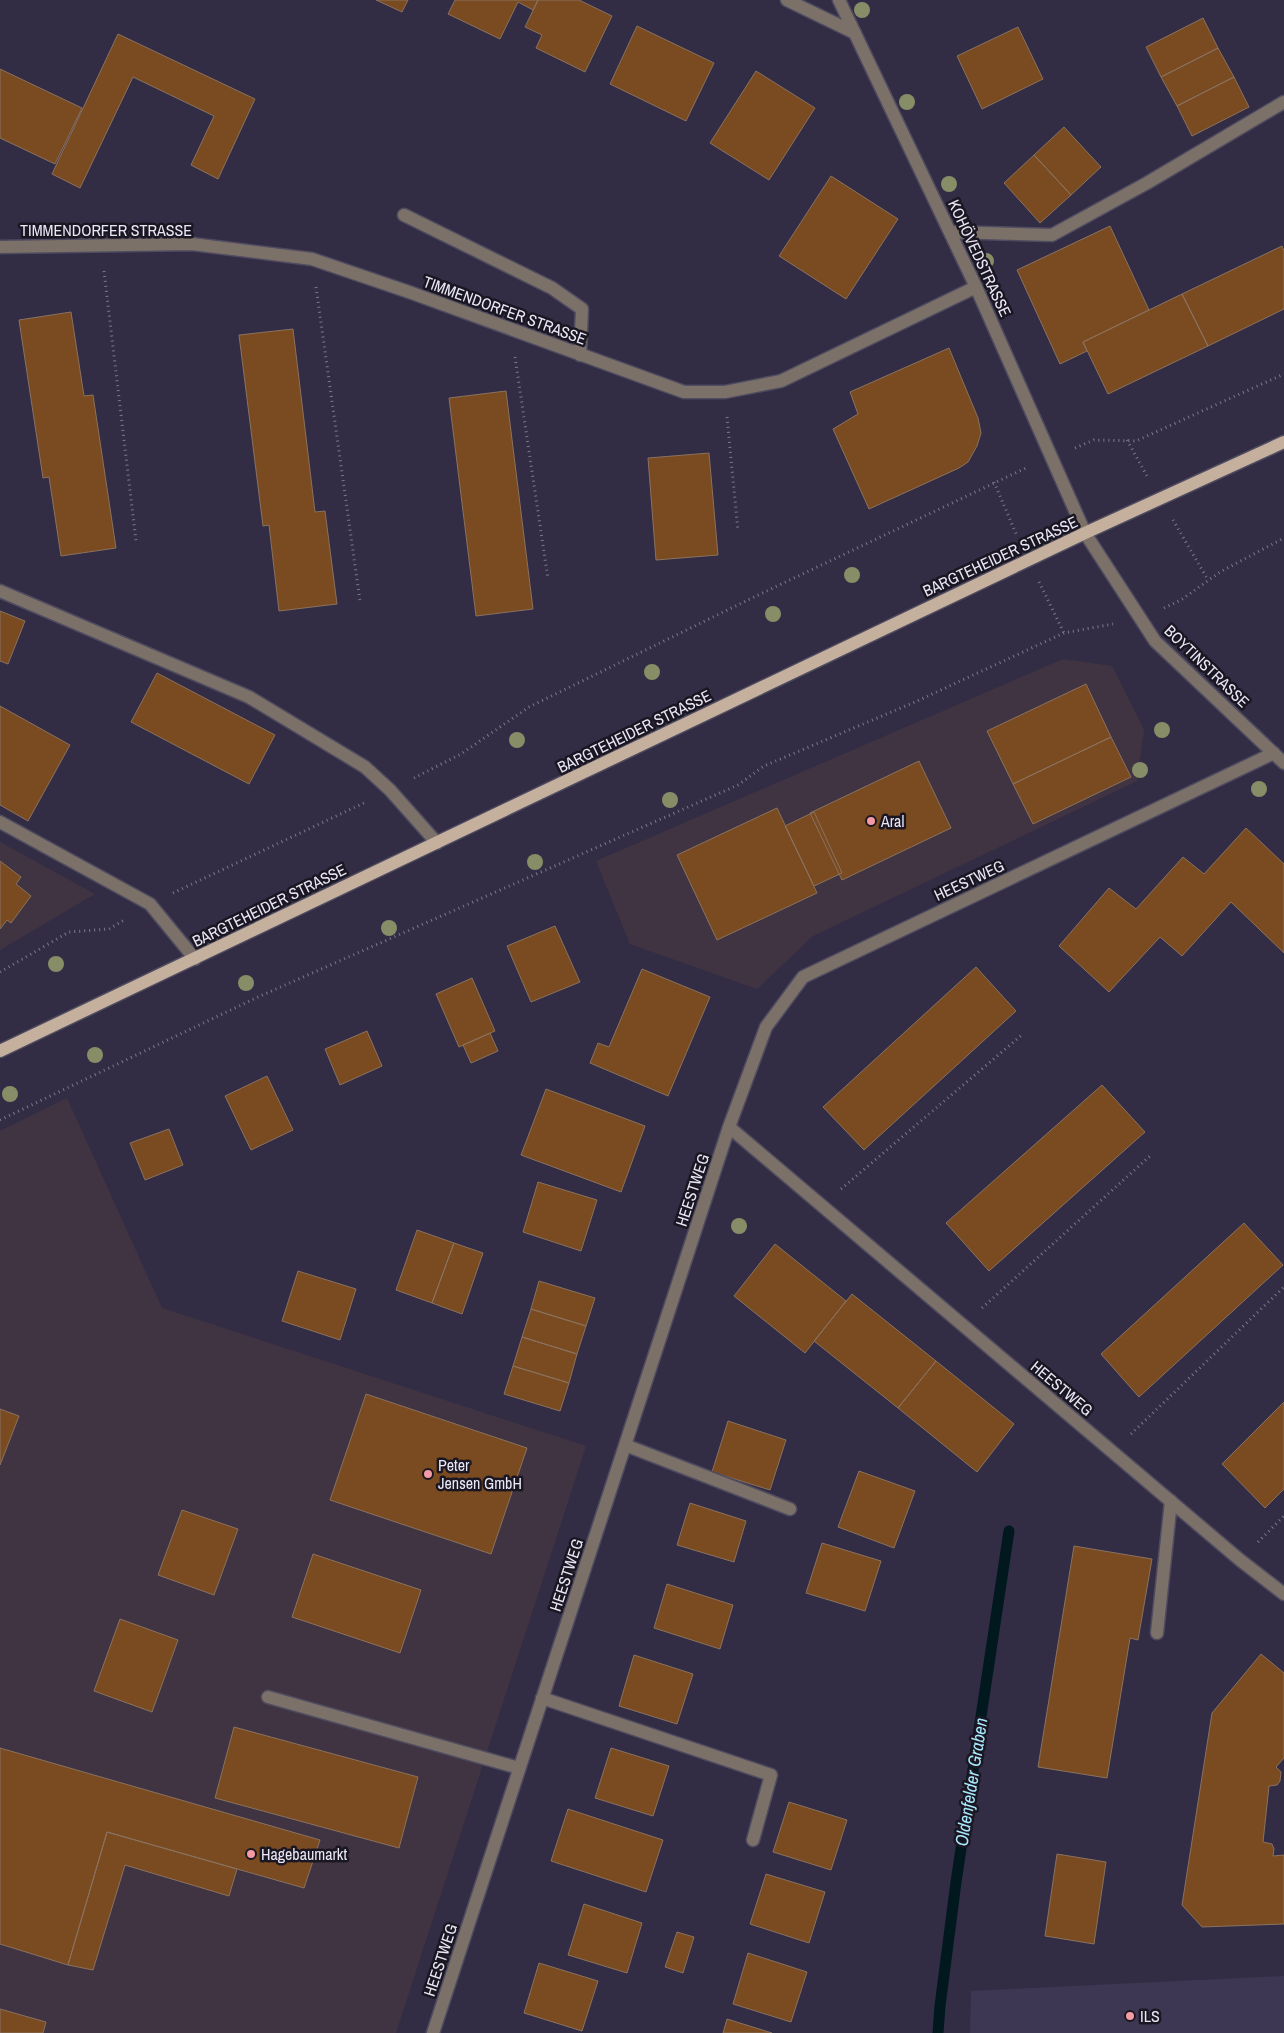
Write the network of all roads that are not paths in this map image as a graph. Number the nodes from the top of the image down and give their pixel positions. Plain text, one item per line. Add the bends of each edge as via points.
1 (788, 0) edge
2 (839, 0) edge
3 (855, 33) junction
4 (1284, 102) edge
5 (404, 215) dead end
6 (950, 232) junction
7 (0, 247) edge
8 (976, 286) junction
9 (580, 355) junction
10 (1284, 442) edge
11 (1085, 533) junction
12 (0, 591) edge
13 (1274, 753) junction
14 (1284, 763) edge
15 (0, 822) edge
16 (437, 843) junction
17 (196, 959) junction
18 (0, 1051) edge
19 (729, 1127) junction
20 (625, 1446) junction
21 (1171, 1500) junction
22 (790, 1509) dead end
23 (1284, 1594) edge
24 (1156, 1633) dead end
25 (268, 1697) dead end
26 (542, 1698) junction
27 (519, 1768) junction
28 (753, 1840) dead end
29 (433, 2033) edge

1 - 3 street
2 - 3 street, KOHÖVEDSTRASSE
3 - 6 street, KOHÖVEDSTRASSE
4 - 6 street via 1052,235
5 - 9 street via 552,288 582,309
6 - 8 street, KOHÖVEDSTRASSE
7 - 9 street, TIMMENDORFER STRASSE via 192,244 312,259
8 - 9 street, TIMMENDORFER STRASSE via 781,381 725,392 684,392
8 - 11 street, KOHÖVEDSTRASSE
10 - 11 main road, BARGTEHEIDER STRASSE
11 - 13 street, BOYTINSTRASSE via 1156,641
11 - 16 main road, BARGTEHEIDER STRASSE
12 - 16 street via 249,697 364,767 390,790
13 - 14 street, BOYTINSTRASSE
13 - 19 street, HEESTWEG via 803,977 766,1027
15 - 17 street via 150,904
16 - 17 main road, BARGTEHEIDER STRASSE
17 - 18 main road, BARGTEHEIDER STRASSE
19 - 20 street, HEESTWEG
19 - 21 street, HEESTWEG
20 - 22 street
20 - 26 street, HEESTWEG
21 - 23 street, HEESTWEG
21 - 24 street
25 - 27 street
26 - 27 street, HEESTWEG
26 - 28 street via 771,1775
27 - 29 street, HEESTWEG

